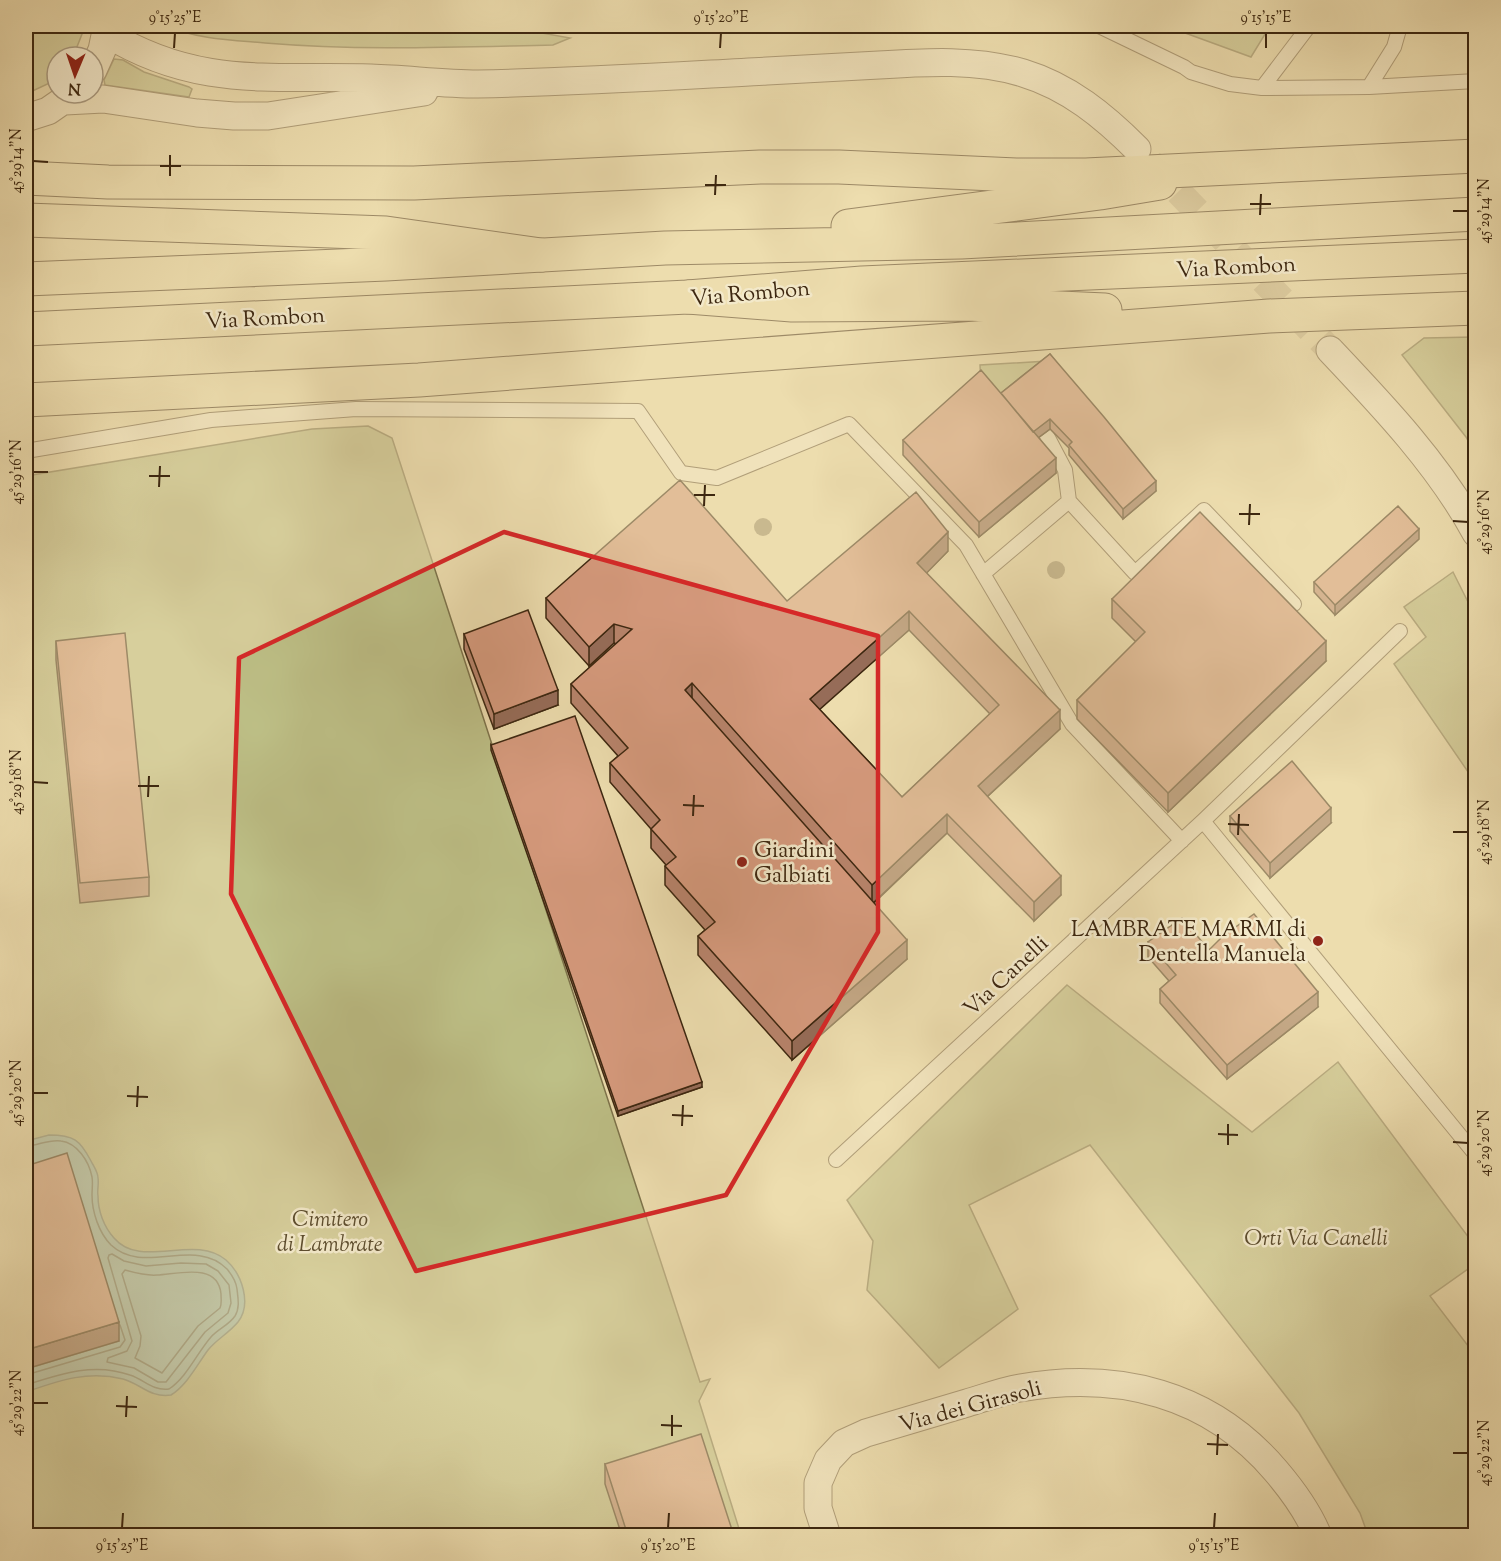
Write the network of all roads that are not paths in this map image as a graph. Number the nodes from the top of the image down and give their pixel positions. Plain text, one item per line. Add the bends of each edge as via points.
1 (1099, 26) edge
2 (1309, 26) edge
3 (1400, 26) edge
4 (106, 29) edge
5 (103, 45) edge
6 (1476, 81) edge
7 (476, 84) junction
8 (1369, 87) junction
9 (1262, 88) junction
10 (105, 99) edge
11 (57, 105) edge
12 (26, 118) edge
13 (1137, 149) tunnel mouth
14 (1476, 156) edge
15 (1254, 167) junction
16 (26, 178) edge
17 (1476, 214) edge
18 (26, 220) edge
19 (665, 248) junction
20 (541, 255) junction
21 (1476, 256) edge
22 (26, 279) edge
23 (688, 297) junction
24 (1476, 303) edge
25 (1436, 308) junction
26 (1476, 308) edge
27 (1269, 316) junction
28 (26, 329) edge
29 (1330, 351) tunnel mouth
30 (26, 400) edge
31 (1045, 432) edge
32 (26, 451) edge
33 (1069, 501) junction
34 (1476, 533) edge
35 (983, 574) junction
36 (1294, 604) edge
37 (1400, 631) dead end
38 (1203, 821) junction
39 (1182, 841) junction
40 (1476, 1155) edge
41 (836, 1160) dead end
42 (827, 1536) edge
43 (1318, 1536) edge

1 - 9 lane via 1191,72 1230,84
2 - 9 lane
3 - 8 lane via 1394,47
4 - 5 street
4 - 7 street via 156,59 201,72 264,79 370,78
6 - 8 lane
7 - 10 street via 268,116 197,113
7 - 13 street via 901,63 976,63 1022,73 1056,87 1097,112
8 - 9 lane
11 - 12 street
14 - 15 main road
15 - 16 main road via 1086,176 760,167 438,182 302,184
15 - 19 main road via 1100,193
17 - 19 main road, Via Rombon via 962,242
18 - 20 main road via 386,233
19 - 20 main road, Via Rombon
20 - 22 main road, Via Rombon
21 - 23 main road, Via Rombon via 862,283
23 - 27 main road via 792,305 967,304
23 - 28 main road, Via Rombon
24 - 25 main road
25 - 26 main road
25 - 27 main road
27 - 30 main road via 419,380
29 - 34 street via 1410,439
31 - 33 lane via 1065,470
32 - 35 lane via 211,420 356,409 638,411 681,473 717,478 849,424 966,545
33 - 35 lane
33 - 36 lane via 1135,573 1204,510
35 - 39 lane via 1072,724
37 - 38 lane, Via Canelli
38 - 39 lane, Via Canelli
38 - 40 lane
39 - 41 lane, Via Canelli
42 - 43 street, Via dei Girasoli via 818,1508 818,1483 828,1460 844,1443 1018,1388 1070,1381 1118,1384 1166,1396 1204,1411 1230,1427 1259,1450 1295,1493

